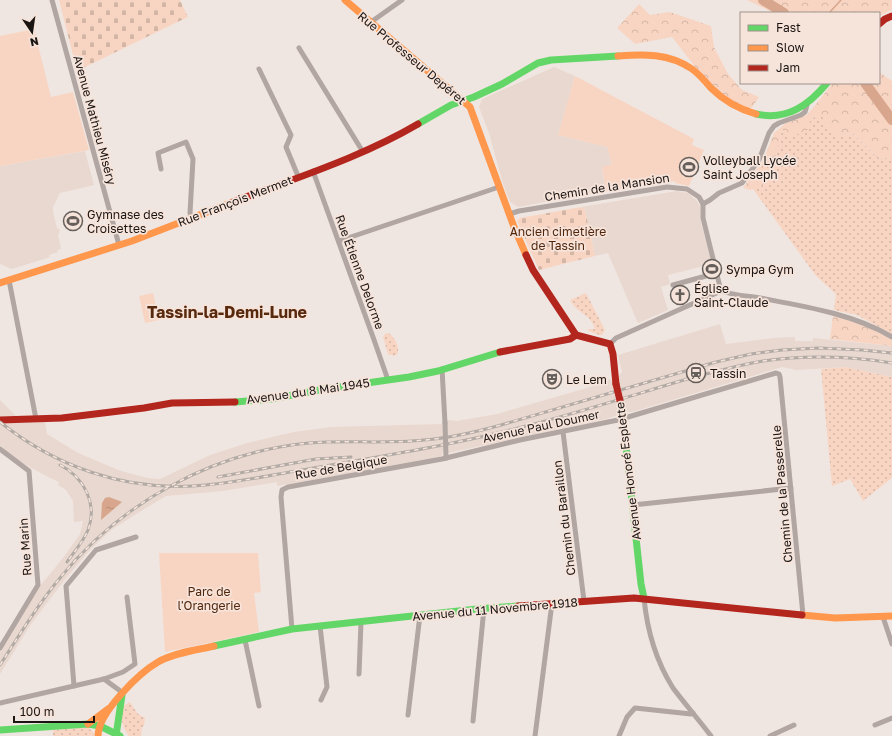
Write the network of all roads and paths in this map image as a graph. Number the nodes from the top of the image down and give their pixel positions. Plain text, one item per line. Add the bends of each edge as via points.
1 (52, 0) edge
2 (345, 0) edge
3 (402, 0) edge
4 (892, 16) edge
5 (371, 22) junction
6 (880, 23) edge
7 (299, 48) dead end
8 (259, 68) dead end
9 (826, 84) edge
10 (463, 101) junction
11 (807, 105) junction
12 (363, 152) junction
13 (161, 169) dead end
14 (313, 171) junction
15 (298, 176) junction
16 (499, 187) junction
17 (703, 204) junction
18 (509, 214) junction
19 (192, 218) junction
20 (339, 241) junction
21 (119, 245) junction
22 (717, 273) junction
23 (9, 280) junction
24 (0, 283) edge
25 (673, 285) dead end
26 (721, 291) junction
27 (576, 335) junction
28 (892, 337) edge
29 (610, 344) junction
30 (442, 370) junction
31 (778, 373) joint
32 (388, 380) junction
33 (623, 418) junction
34 (36, 419) junction
35 (0, 420) edge
36 (563, 432) junction
37 (0, 449) edge
38 (446, 458) junction
39 (791, 488) junction
40 (633, 505) junction
41 (136, 536) dead end
42 (128, 597) dead end
43 (644, 598) junction
44 (584, 601) junction
45 (552, 603) junction
46 (484, 608) junction
47 (420, 615) junction
48 (803, 615) junction
49 (892, 616) edge
50 (883, 617) junction
51 (361, 622) junction
52 (320, 626) junction
53 (292, 629) junction
54 (245, 640) junction
55 (892, 644) edge
56 (0, 648) edge
57 (359, 674) dead end
58 (104, 679) junction
59 (74, 686) junction
60 (123, 693) junction
61 (321, 700) dead end
62 (0, 703) edge
63 (259, 706) dead end
64 (110, 708) junction
65 (693, 713) junction
66 (408, 715) dead end
67 (892, 718) edge
68 (473, 721) dead end
69 (88, 724) junction
70 (794, 725) dead end
71 (875, 725) dead end
72 (100, 726) junction
73 (3, 730) edge
74 (118, 735) edge
75 (98, 736) edge
76 (535, 736) edge
77 (620, 736) edge
78 (711, 736) edge
79 (770, 736) edge

1 - 21 street, Avenue Mathieu Miséry
2 - 5 main road, Rue Professeur Depéret
3 - 5 street
4 - 6 main road
5 - 10 main road, Rue Professeur Depéret
7 - 12 street
8 - 15 street via 291,135 286,147
9 - 11 main road
10 - 11 main road, Rue François Mermet via 502,84 538,63 645,54 660,55 691,69 718,95 746,112 777,116
10 - 12 main road, Rue François Mermet
10 - 16 main road, Rue Professeur Depéret via 473,112
11 - 17 street via 806,112 779,122 769,133 759,160 742,183 716,194
12 - 14 main road, Rue François Mermet
13 - 19 street via 158,153 186,142 193,159 190,213
14 - 15 main road, Rue François Mermet
14 - 20 street, Rue Étienne Delorme
15 - 19 main road, Rue François Mermet
16 - 18 main road, Rue Professeur Depéret
16 - 20 street
17 - 18 street, Chemin de la Mansion via 699,197 687,189 667,186
17 - 22 street via 703,218
18 - 27 main road, Rue Professeur Depéret via 533,270
19 - 21 main road, Rue François Mermet
20 - 32 street, Rue Étienne Delorme
21 - 23 main road, Rue François Mermet
22 - 25 street
22 - 26 street
23 - 24 main road, Rue François Mermet
23 - 34 street
26 - 28 street via 852,318
26 - 29 street via 616,338
27 - 29 main road
27 - 30 main road, Avenue du 8 Mai 1945 via 570,339 504,351
29 - 33 main road, Avenue Honoré Esplette, bridge
30 - 32 main road, Avenue du 8 Mai 1945
30 - 38 street, bridge
31 - 33 street, Avenue Paul Doumer
31 - 39 street, Chemin de la Passerelle
32 - 34 main road, Avenue du 8 Mai 1945 via 262,400 172,403 103,414
33 - 36 street, Avenue Paul Doumer
33 - 40 main road, Avenue Honoré Esplette
34 - 35 main road, Avenue du 8 Mai 1945
36 - 38 street, Avenue Paul Doumer
36 - 44 street, Chemin du Baraillon
37 - 56 street, Rue Marin via 29,471 38,584
38 - 53 street, Rue de Belgique via 288,486 282,490
39 - 40 street
39 - 48 street, Chemin de la Passerelle
40 - 43 main road, Avenue Honoré Esplette
41 - 59 street via 96,550 66,586
42 - 58 street via 134,664 123,672
43 - 44 main road, Avenue du 11 Novembre 1918
43 - 48 main road, Avenue du 11 Novembre 1918
43 - 65 street via 656,655 673,687
44 - 45 main road, Avenue du 11 Novembre 1918
45 - 46 main road, Avenue du 11 Novembre 1918
45 - 76 street
46 - 47 main road, Avenue du 11 Novembre 1918
46 - 68 street
47 - 51 main road, Avenue du 11 Novembre 1918
47 - 66 street
48 - 50 main road, Avenue du 11 Novembre 1918
49 - 50 main road, Avenue du 11 Novembre 1918
50 - 55 street
51 - 52 main road, Avenue du 11 Novembre 1918
51 - 57 street
52 - 53 main road, Avenue du 11 Novembre 1918
52 - 61 street via 327,687
53 - 54 main road, Avenue du 11 Novembre 1918
54 - 60 main road, Avenue du 11 Novembre 1918 via 182,653 160,661 137,677
54 - 63 street
58 - 59 street
58 - 60 street
59 - 62 street
60 - 64 main road, Avenue du 11 Novembre 1918
60 - 74 main road, Avenue du 11 Novembre 1918 via 117,726
64 - 69 main road
64 - 72 main road, Avenue du 11 Novembre 1918
65 - 77 street via 635,708 627,717
65 - 78 street
67 - 71 street
69 - 72 main road
69 - 73 main road
70 - 79 street
72 - 74 main road
72 - 75 main road, Avenue du 11 Novembre 1918

